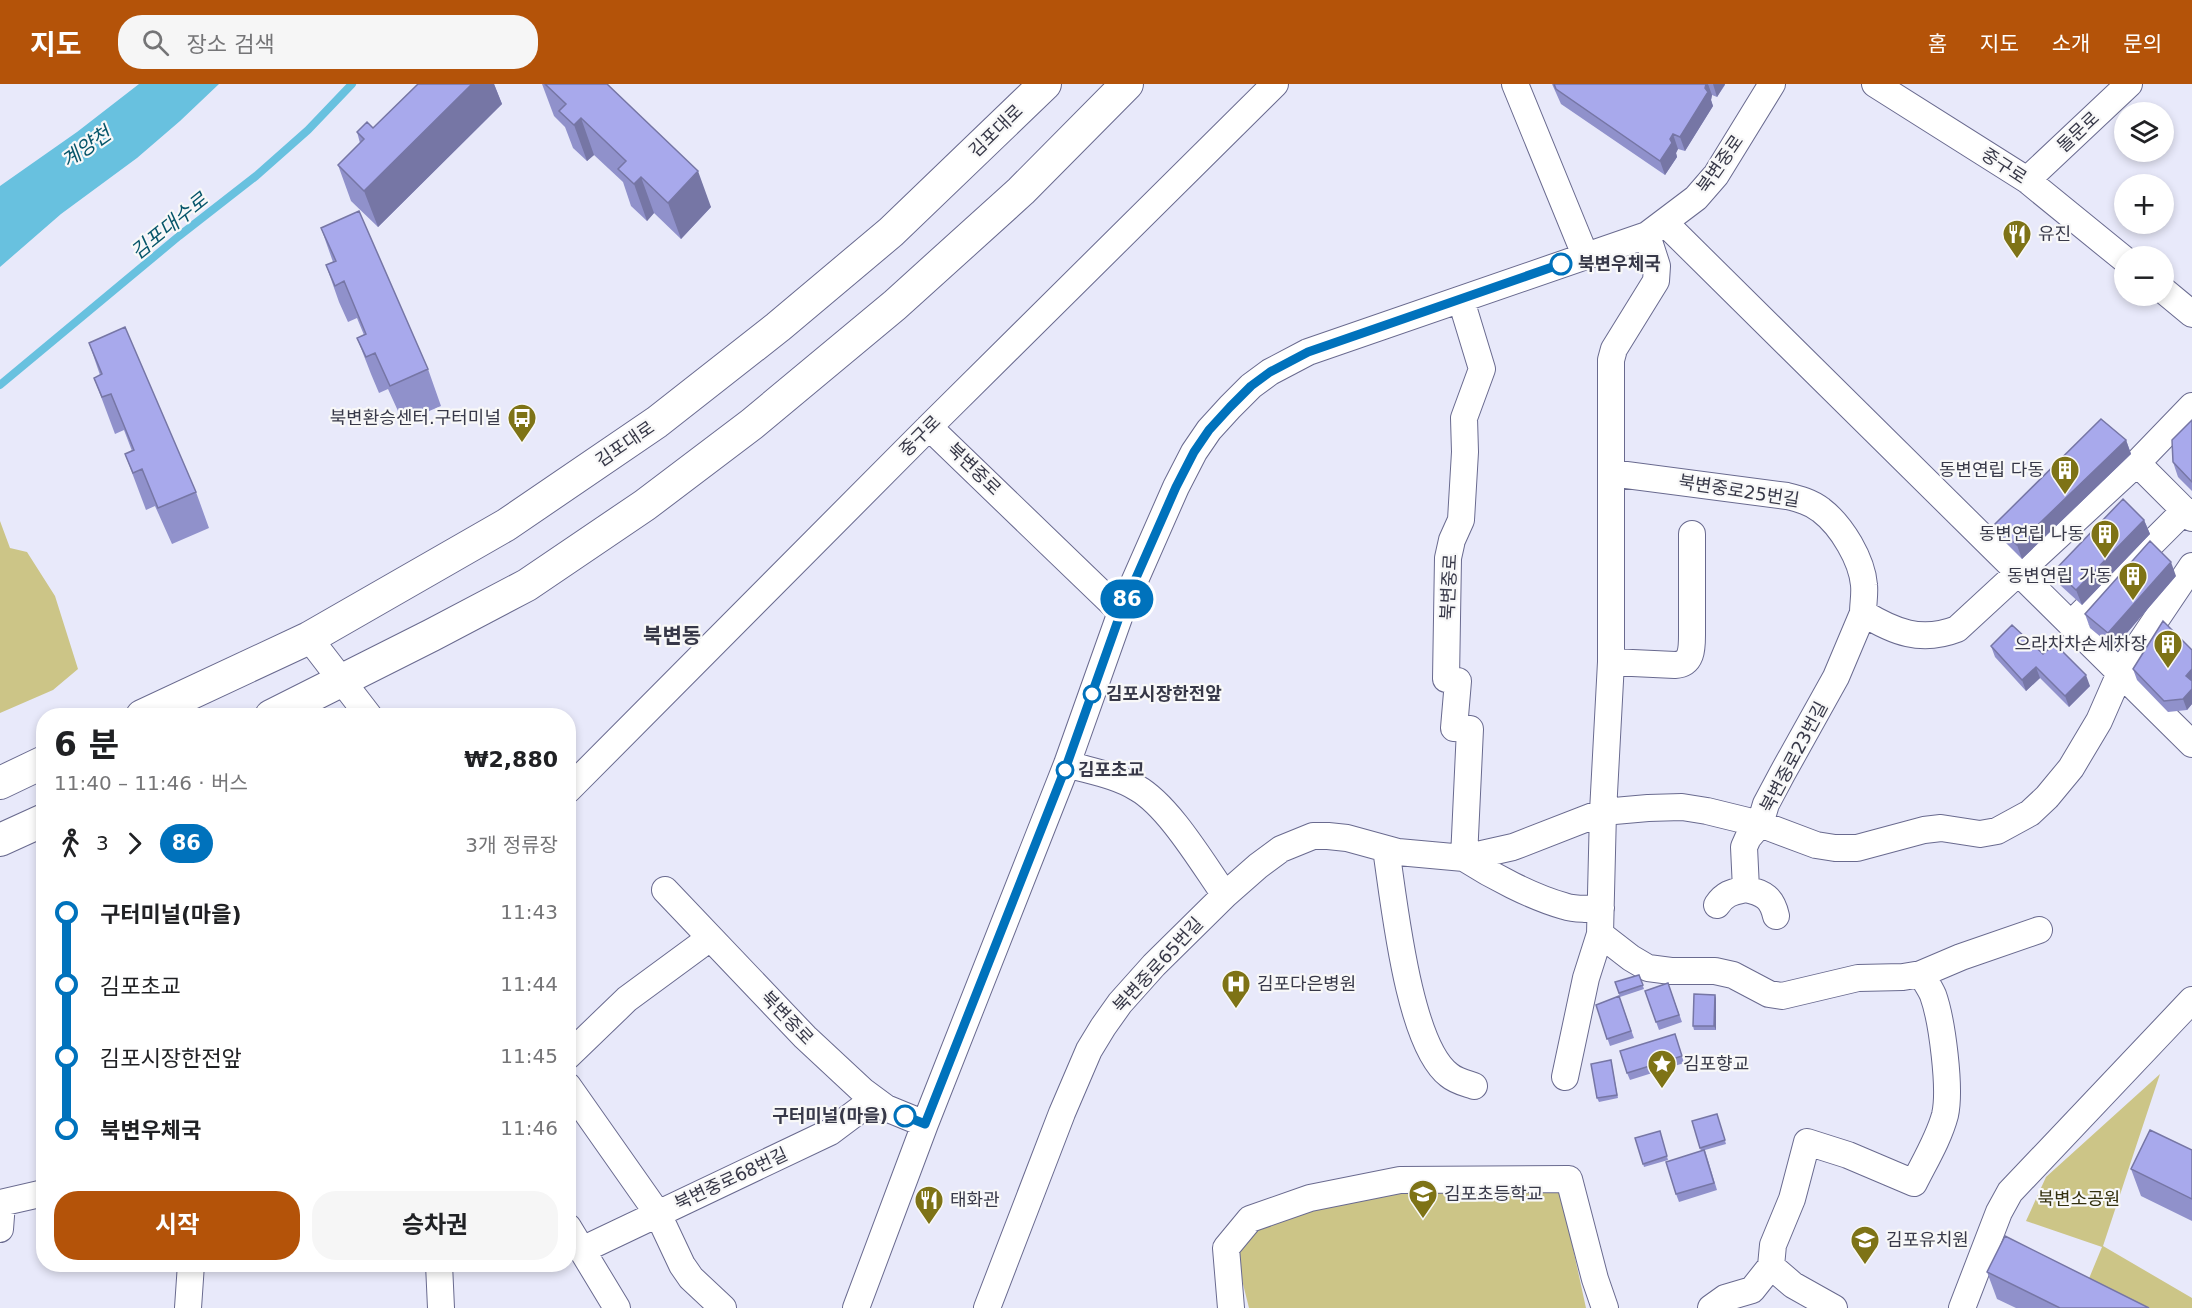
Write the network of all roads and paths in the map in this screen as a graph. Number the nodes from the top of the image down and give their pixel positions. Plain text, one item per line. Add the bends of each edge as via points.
1 (1045, 84) edge
2 (1127, 84) edge
3 (1275, 84) edge
4 (1515, 84) edge
5 (1772, 84) edge
6 (1875, 84) edge
7 (2129, 84) edge
8 (2027, 180) junction
9 (1656, 229) junction
10 (2114, 251) edge
11 (1585, 255) junction
12 (2174, 299) edge
13 (1461, 300) junction
14 (2192, 314) edge
15 (2192, 406) edge
16 (930, 427) junction
17 (2137, 463) junction
18 (1611, 473) junction
19 (2188, 514) edge
20 (1692, 534) dead end
21 (2192, 566) edge
22 (2019, 571) junction
23 (1121, 612) junction
24 (1863, 613) junction
25 (2071, 624) junction
26 (309, 638) junction
27 (1611, 662) junction
28 (2120, 673) junction
29 (342, 681) junction
30 (159, 708) edge
31 (287, 708) edge
32 (363, 708) edge
33 (2192, 744) edge
34 (1067, 764) junction
35 (36, 766) edge
36 (576, 782) edge
37 (0, 783) edge
38 (1603, 812) junction
39 (36, 824) edge
40 (1760, 824) junction
41 (0, 840) edge
42 (1386, 849) junction
43 (1464, 858) junction
44 (1746, 889) junction
45 (665, 890) dead end
46 (1225, 895) junction
47 (1717, 905) dead end
48 (1601, 908) junction
49 (1776, 916) dead end
50 (2039, 930) dead end
51 (1600, 934) junction
52 (710, 938) junction
53 (1921, 974) junction
54 (2192, 1000) edge
55 (576, 1048) edge
56 (1565, 1077) dead end
57 (1474, 1086) dead end
58 (576, 1097) edge
59 (873, 1099) junction
60 (925, 1124) junction
61 (36, 1195) edge
62 (1, 1203) edge
63 (658, 1214) junction
64 (0, 1229) edge
65 (576, 1240) edge
66 (582, 1250) junction
67 (1771, 1266) junction
68 (190, 1272) edge
69 (439, 1272) edge
70 (188, 1308) edge
71 (441, 1308) edge
72 (617, 1308) edge
73 (723, 1308) edge
74 (856, 1308) edge
75 (987, 1308) edge
76 (1230, 1308) edge
77 (1605, 1308) edge
78 (1711, 1308) edge
79 (1834, 1308) edge
80 (1962, 1308) edge

1 - 26 main road, 김포대로 via 891,232 657,422 506,525
2 - 29 main road via 1021,191 895,305 752,424 645,505 527,585
3 - 16 street, 중구로
4 - 11 street
5 - 9 street, 북변중로 via 1716,175 1695,198
6 - 8 street, 중구로
7 - 8 street, 돌문로
8 - 10 street, 중구로
9 - 11 street, 북변중로
9 - 18 street via 1656,281 1611,360
9 - 22 street
11 - 13 street, 북변중로
12 - 14 street
13 - 23 street, 북변중로 via 1308,352 1251,386 1209,430 1194,452
13 - 43 street, 북변중로 via 1482,369 1464,418 1461,520 1448,558 1446,679 1458,681 1454,728 1470,729
15 - 17 street
16 - 23 street, 북변중로
16 - 36 street, 중구로
17 - 19 street
17 - 22 street
18 - 24 street, 북변중로25번길 via 1805,501 1822,511 1852,547 1865,586
18 - 27 street
19 - 25 street
20 - 27 street via 1692,651 1688,660 1683,665
21 - 28 street, 북변중로23번길
22 - 24 street via 1957,629 1943,634 1909,634 1886,627
22 - 25 street
23 - 34 street, 북변중로
24 - 40 street, 북변중로23번길 via 1836,677 1766,804
25 - 28 street
26 - 29 street
26 - 30 main road, 김포대로
27 - 38 street
28 - 33 street
28 - 40 street, 북변중로23번길 via 2072,768 2030,813 1996,831 1980,834 1941,828 1857,848 1835,848
29 - 31 main road
29 - 32 street
34 - 46 street via 1139,789 1188,843
34 - 60 street, 북변중로
35 - 37 main road
38 - 40 street via 1682,807
38 - 43 street, 북변중로65번길 via 1513,848
38 - 48 street
39 - 41 main road
40 - 44 street via 1744,847
42 - 43 street, 북변중로65번길
42 - 46 street, 북변중로65번길 via 1347,838 1313,836 1281,849
42 - 57 street via 1401,946 1425,1042 1448,1075
43 - 48 street via 1551,902 1581,909
44 - 47 street via 1728,893
44 - 49 street via 1765,895
45 - 52 street, 북변중로
46 - 75 street, 북변중로65번길 via 1120,1003 1089,1050
48 - 51 street
50 - 53 street
51 - 53 street via 1648,969 1715,971 1782,996 1858,978
51 - 56 street via 1586,978
52 - 55 street via 627,999
52 - 59 street, 북변중로 via 813,1045
53 - 67 street via 1937,1013 1948,1095 1940,1131 1914,1183 1807,1142 1792,1198 1773,1245
54 - 80 street via 2010,1192
58 - 63 street
59 - 60 street, 북변중로
59 - 63 street, 북변중로68번길 via 830,1132
60 - 74 street, 북변중로
61 - 62 street
62 - 64 street
63 - 66 street, 북변중로68번길
63 - 73 street via 686,1272
65 - 66 street
66 - 72 street
67 - 78 street via 1752,1290 1725,1298
67 - 79 street via 1793,1285
68 - 70 street
69 - 71 street
76 - 77 street via 1226,1248 1250,1219 1310,1198 1400,1180 1569,1179

